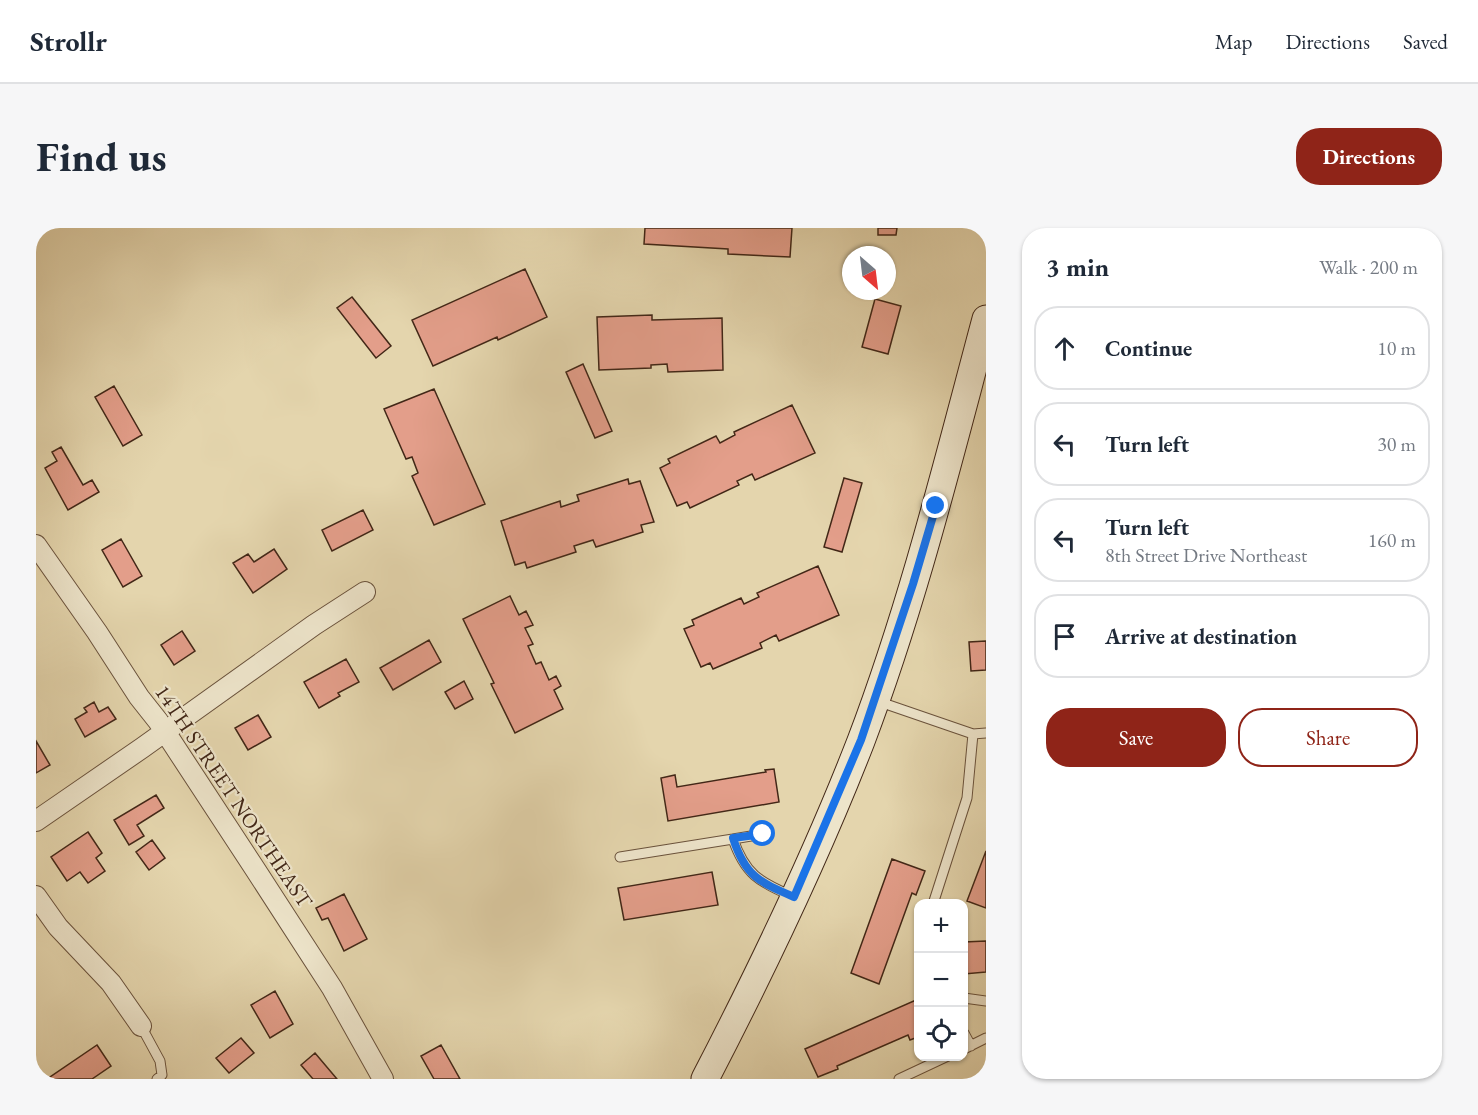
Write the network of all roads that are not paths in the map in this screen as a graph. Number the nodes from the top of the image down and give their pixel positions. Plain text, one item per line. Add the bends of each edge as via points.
1 (986, 319) edge
2 (36, 546) edge
3 (365, 592) dead end
4 (875, 701) junction
5 (164, 732) junction
6 (986, 733) edge
7 (973, 734) junction
8 (36, 821) edge
9 (763, 834) dead end
10 (733, 838) junction
11 (620, 857) dead end
12 (36, 896) edge
13 (794, 897) junction
14 (934, 899) edge
15 (968, 999) edge
16 (986, 1001) edge
17 (141, 1026) joint
18 (986, 1038) edge
19 (968, 1047) edge
20 (937, 1061) edge
21 (157, 1079) edge
22 (383, 1079) edge
23 (705, 1079) edge
24 (899, 1079) edge

1 - 4 main road via 936,506
2 - 5 street, 14TH STREET NORTHEAST
3 - 5 street
4 - 7 lane
4 - 13 main road
5 - 8 street
5 - 22 street, 14TH STREET NORTHEAST via 332,988
6 - 7 lane
7 - 14 lane via 967,798
9 - 10 lane
10 - 11 lane
10 - 13 lane via 743,863 754,877
12 - 17 street via 58,927 111,983
13 - 23 main road
15 - 16 lane
17 - 21 lane via 160,1061 162,1075
18 - 19 lane
20 - 24 lane

